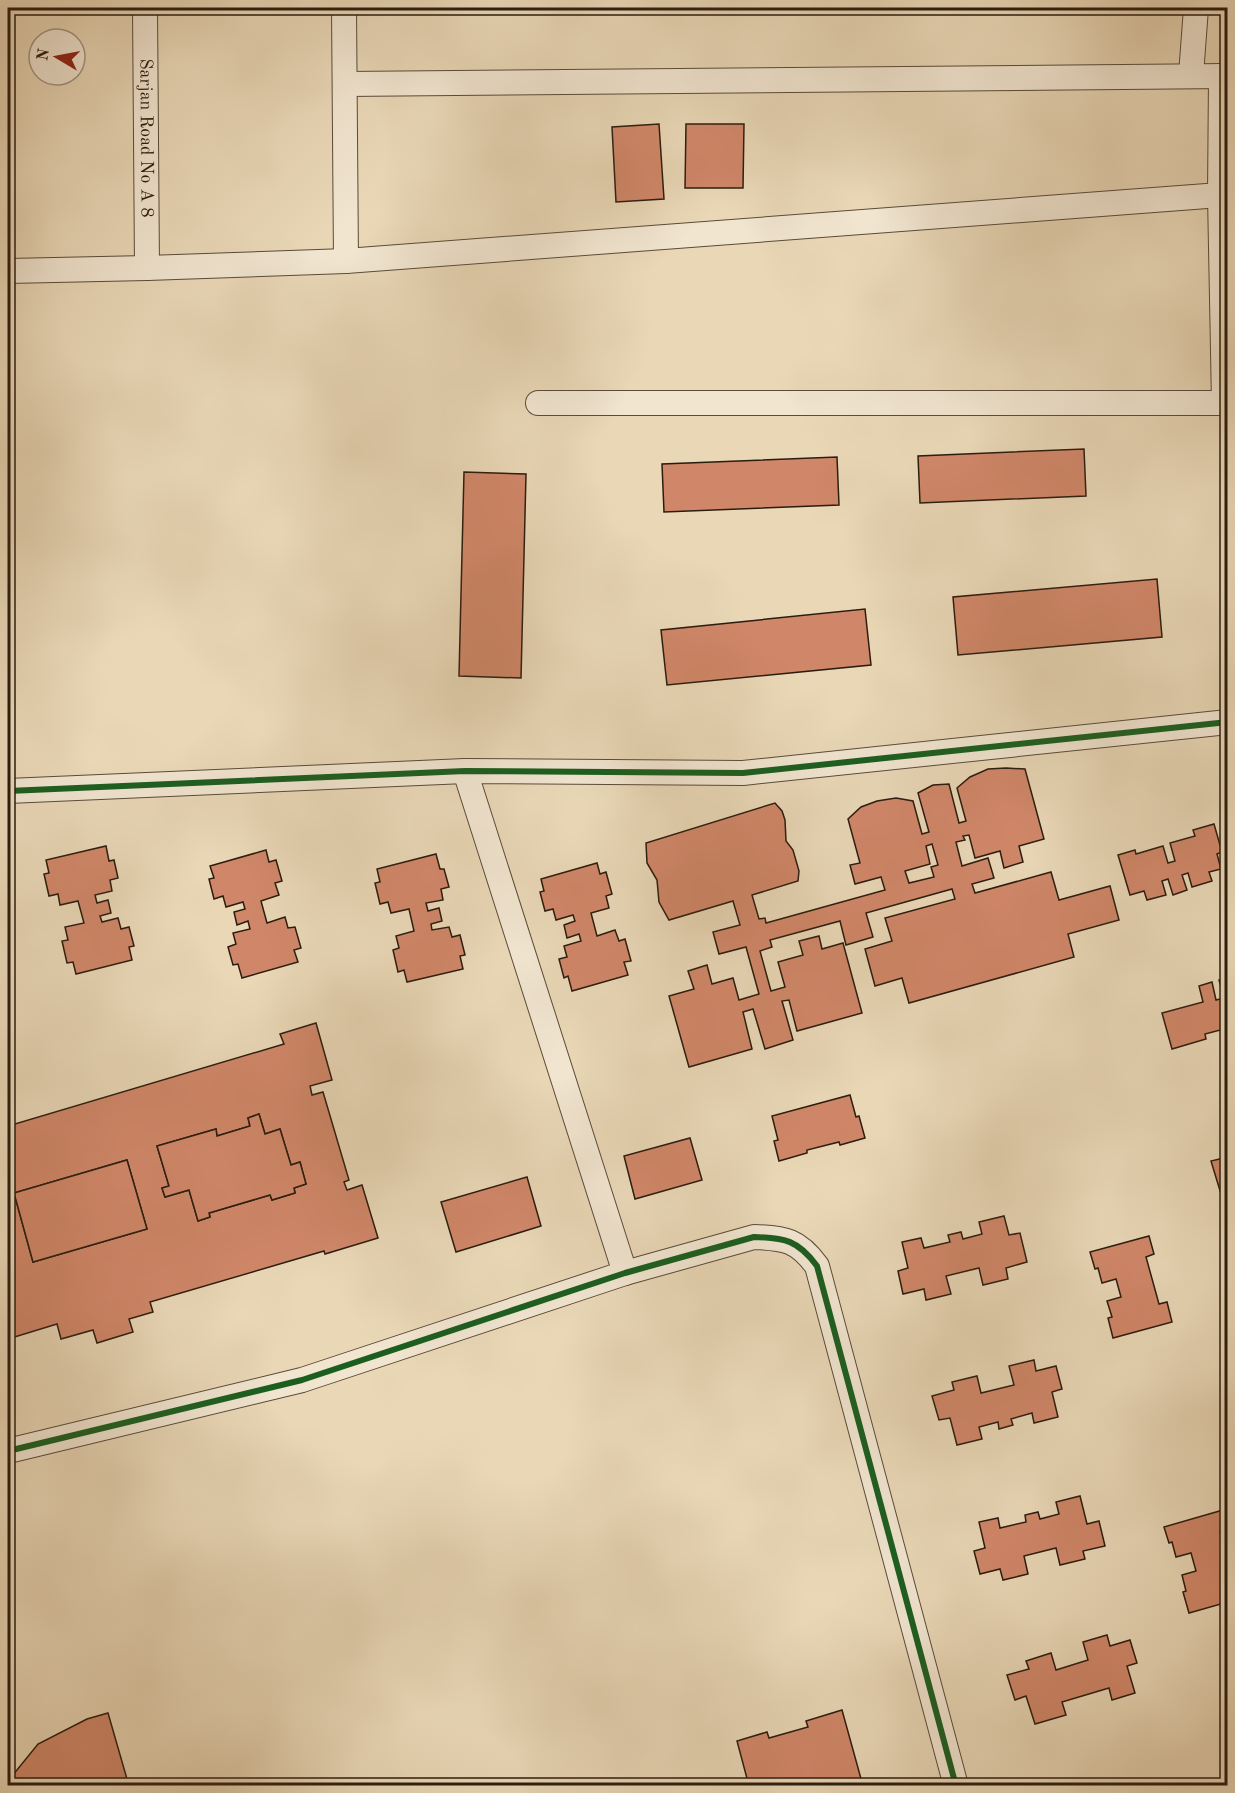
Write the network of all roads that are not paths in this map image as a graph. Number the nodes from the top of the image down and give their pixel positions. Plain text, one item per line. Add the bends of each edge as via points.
1 (145, 8) edge
2 (344, 8) edge
3 (1196, 8) edge
4 (1191, 75) junction
5 (1224, 76) edge
6 (345, 84) junction
7 (1220, 195) junction
8 (346, 261) junction
9 (147, 268) junction
10 (8, 271) edge
11 (538, 403) dead end
12 (1226, 403) edge
13 (1227, 722) edge
14 (465, 771) junction
15 (8, 790) edge
16 (625, 1273) junction
17 (8, 1451) edge
18 (956, 1785) edge

1 - 9 street, Sarjan Road No A 8
2 - 6 street
3 - 4 street
4 - 5 street
4 - 6 street
5 - 7 street
6 - 8 street
7 - 8 street
7 - 12 street
8 - 9 street
9 - 10 street
11 - 12 street
13 - 14 street via 743,773
14 - 15 street
14 - 16 street
16 - 17 street via 302,1380
16 - 18 street via 753,1237 793,1243 806,1251 817,1266

